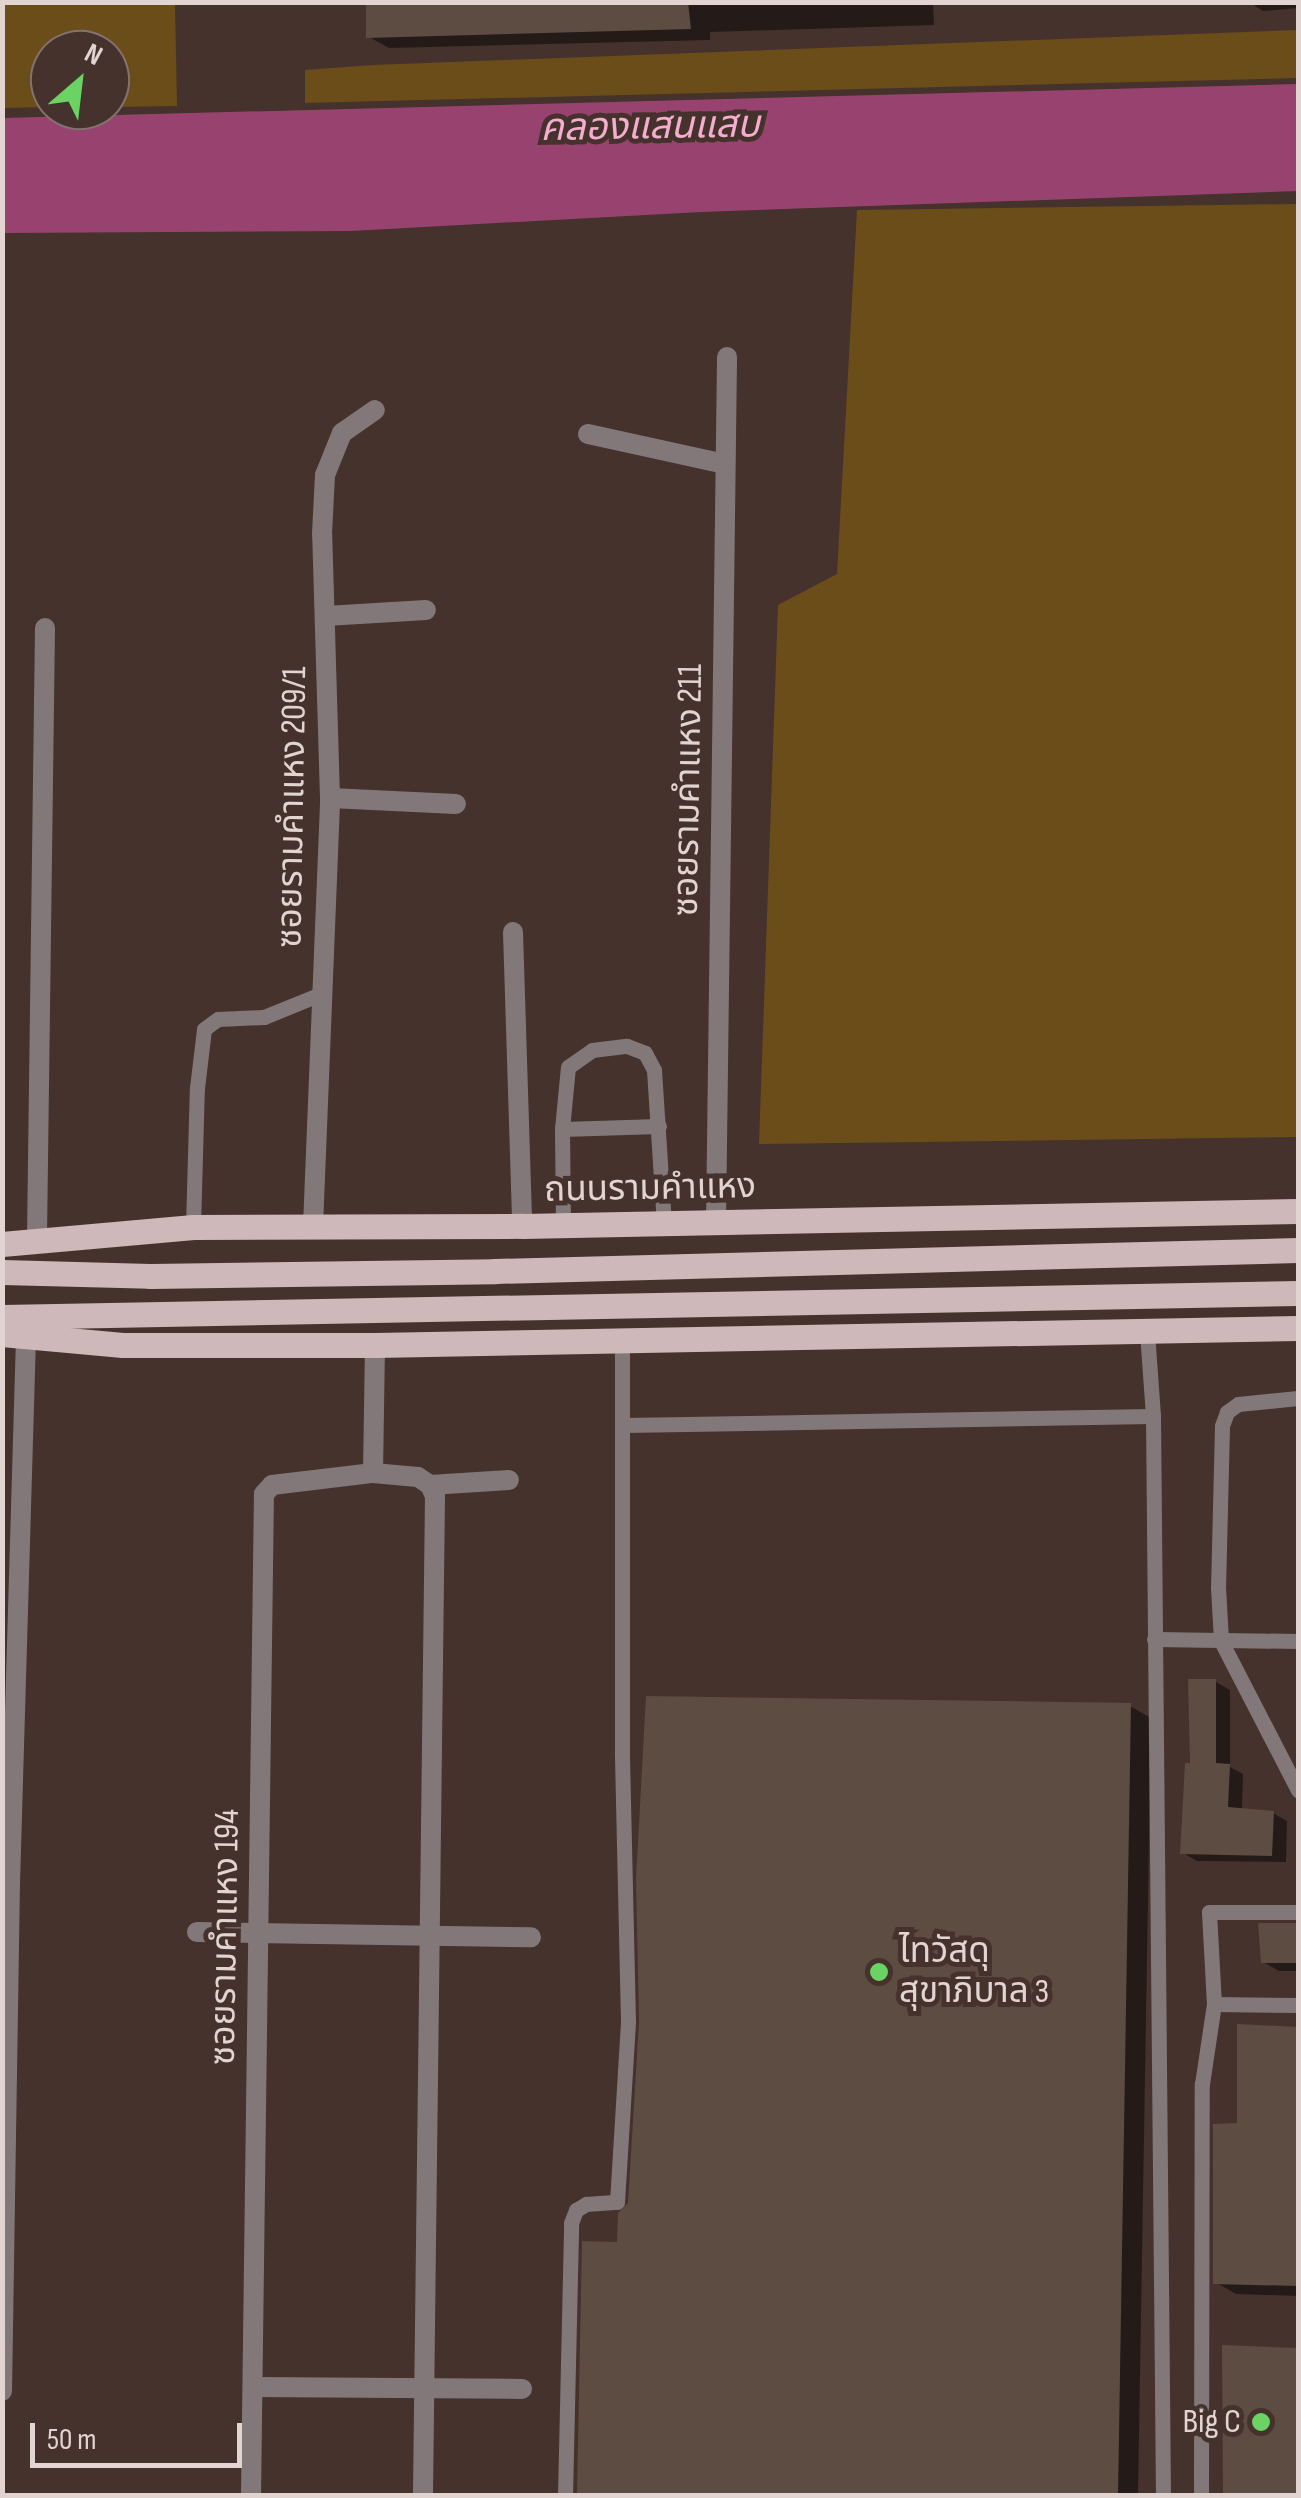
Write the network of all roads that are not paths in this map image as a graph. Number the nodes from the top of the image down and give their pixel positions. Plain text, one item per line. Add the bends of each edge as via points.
1 (728, 358) dead end
2 (375, 410) dead end
3 (588, 434) dead end
4 (724, 464) junction
5 (426, 610) dead end
6 (326, 616) junction
7 (45, 628) dead end
8 (330, 798) junction
9 (456, 804) dead end
10 (513, 932) dead end
11 (322, 993) junction
12 (659, 1126) junction
13 (562, 1128) junction
14 (1298, 1211) edge
15 (716, 1223) junction
16 (664, 1224) junction
17 (562, 1225) junction
18 (522, 1226) junction
19 (193, 1227) junction
20 (313, 1227) junction
21 (38, 1238) junction
22 (2, 1244) edge
23 (1298, 1250) edge
24 (2, 1272) edge
25 (1298, 1294) edge
26 (2, 1317) edge
27 (1298, 1328) edge
28 (1147, 1332) junction
29 (14, 1335) edge
30 (622, 1339) junction
31 (375, 1346) junction
32 (1298, 1398) edge
33 (1152, 1416) junction
34 (624, 1425) junction
35 (372, 1473) junction
36 (509, 1480) dead end
37 (430, 1484) junction
38 (12, 1507) edge
39 (1154, 1639) junction
40 (1221, 1640) junction
41 (1298, 1640) edge
42 (1298, 1790) edge
43 (1298, 1912) edge
44 (197, 1932) dead end
45 (259, 1934) junction
46 (430, 1935) junction
47 (531, 1937) dead end
48 (1214, 2004) junction
49 (1298, 2005) edge
50 (252, 2387) junction
51 (522, 2389) dead end
52 (2, 2391) edge
53 (425, 2391) junction
54 (251, 2496) edge
55 (424, 2496) edge
56 (565, 2496) edge
57 (1163, 2496) edge
58 (1201, 2496) edge

1 - 4 street, ซอยรามคำแหง 211
2 - 6 street, ซอยรามคำแหง 209/1 via 342,433 325,476
3 - 4 street
4 - 15 street, ซอยรามคำแหง 211
5 - 6 street
6 - 8 street, ซอยรามคำแหง 209/1
7 - 21 street
8 - 9 street
8 - 11 street, ซอยรามคำแหง 209/1
10 - 18 street
11 - 19 lane via 264,1017 218,1019 204,1029
11 - 20 street, ซอยรามคำแหง 209/1
12 - 13 lane
12 - 13 lane via 650,1061 627,1046 592,1050 568,1067
12 - 16 lane
13 - 17 lane
14 - 15 main road, ถนนรามคำแหง
15 - 16 main road, ถนนรามคำแหง
16 - 17 main road, ถนนรามคำแหง
17 - 18 main road, ถนนรามคำแหง
18 - 20 main road, ถนนรามคำแหง
19 - 20 main road, ถนนรามคำแหง
19 - 21 main road, ถนนรามคำแหง
21 - 22 main road, ถนนรามคำแหง
23 - 24 main road via 495,1271
25 - 26 main road
27 - 28 main road
28 - 30 main road
28 - 33 lane
29 - 31 main road via 123,1345
29 - 38 street
30 - 31 main road
30 - 34 lane
31 - 35 street
32 - 40 lane via 1238,1404 1226,1412
33 - 34 lane
33 - 39 lane
34 - 56 lane via 628,2021 616,2202 586,2204 571,2223
35 - 37 street, ซอยรามคำแหง 194
35 - 45 street, ซอยรามคำแหง 194 via 272,1485 264,1494
36 - 37 street, ซอยรามคำแหง 194
37 - 46 street
38 - 52 street
39 - 40 lane
39 - 57 lane
40 - 41 lane
40 - 42 lane
43 - 48 lane via 1209,1912
44 - 45 street
45 - 46 street
45 - 50 street, ซอยรามคำแหง 194
46 - 47 street
46 - 53 street
48 - 49 lane
48 - 58 lane via 1202,2084
50 - 53 street
50 - 54 street, ซอยรามคำแหง 194
51 - 53 street
53 - 55 street

